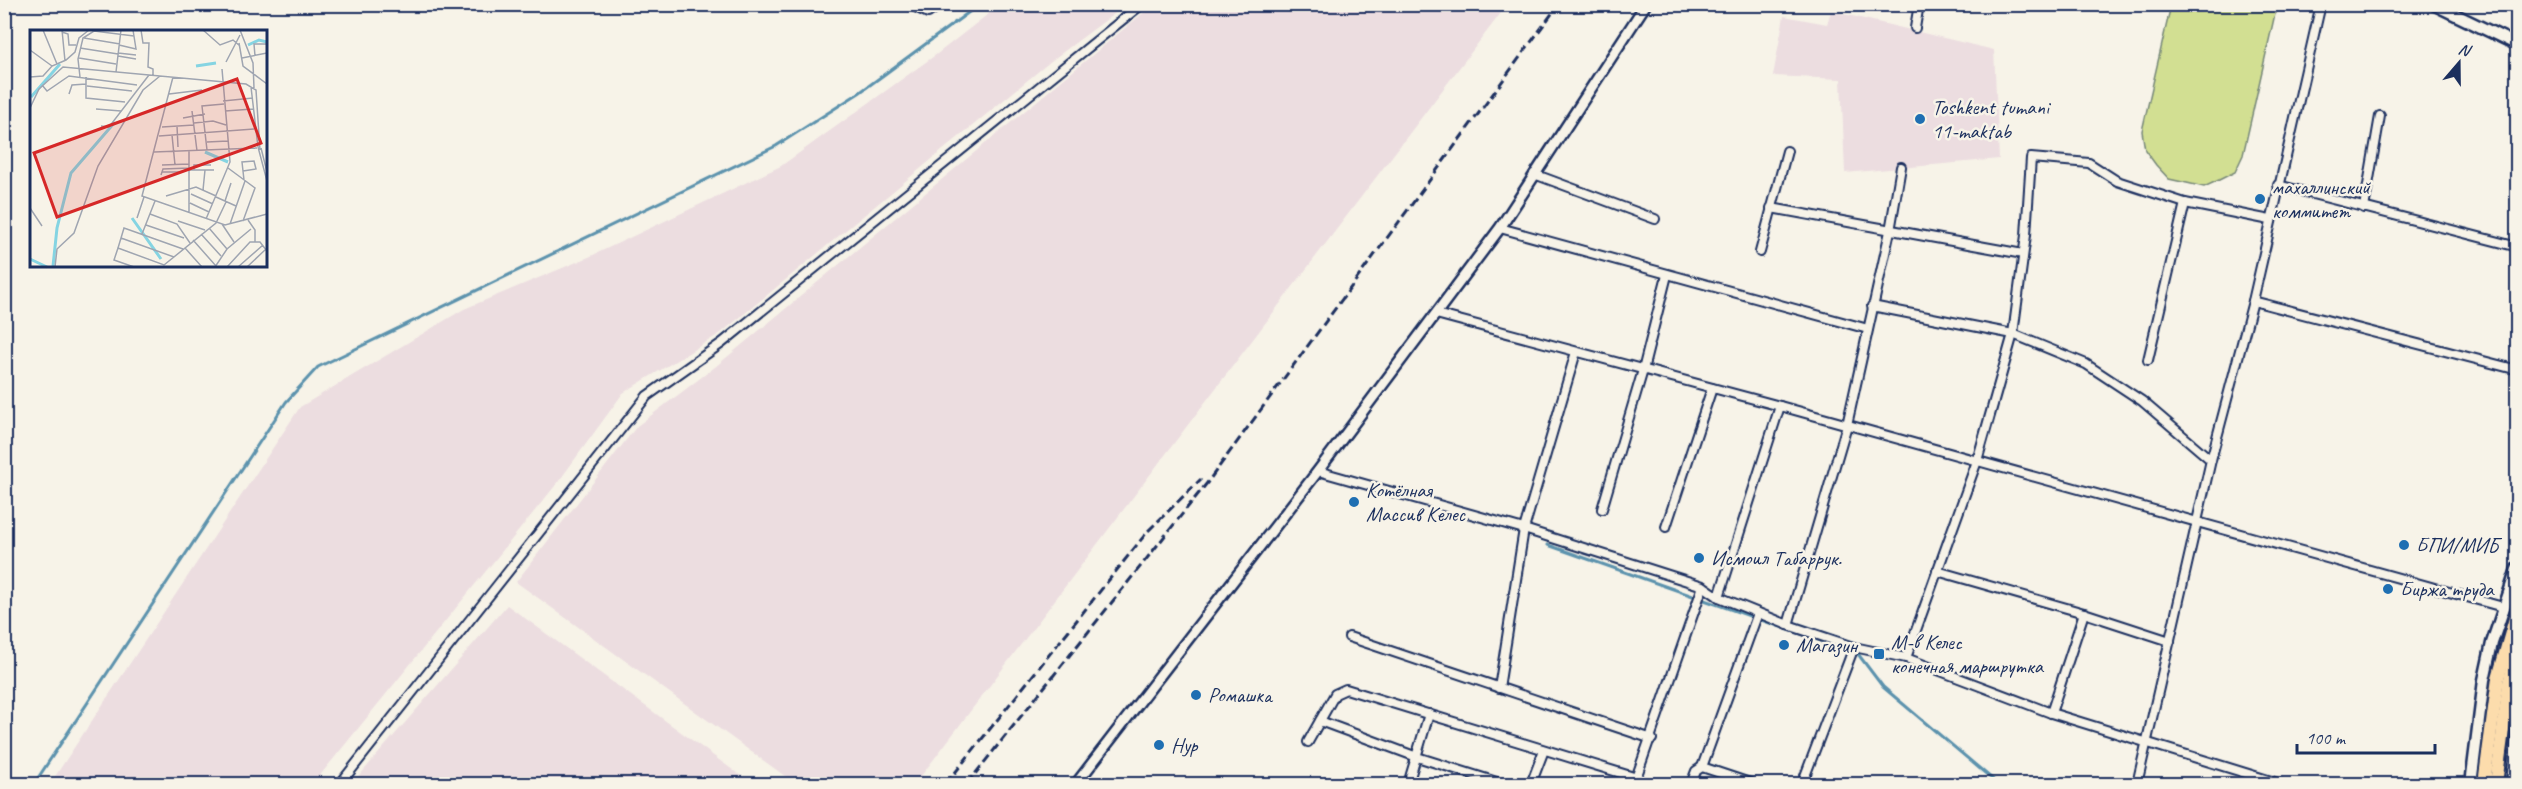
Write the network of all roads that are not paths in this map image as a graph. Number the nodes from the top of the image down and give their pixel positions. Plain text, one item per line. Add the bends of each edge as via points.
1 (909, 4) edge
2 (940, 4) edge
3 (1142, 4) edge
4 (1646, 4) edge
5 (1919, 4) edge
6 (2321, 4) edge
7 (2433, 4) edge
8 (1914, 28) dead end
9 (2517, 45) edge
10 (2380, 116) dead end
11 (1787, 151) dead end
12 (1900, 167) dead end
13 (1533, 174) junction
14 (2278, 185) junction
15 (2185, 203) junction
16 (2364, 207) junction
17 (1771, 208) junction
18 (1655, 219) dead end
19 (2270, 220) junction
20 (1500, 228) junction
21 (1890, 231) junction
22 (2517, 247) edge
23 (1761, 252) dead end
24 (2023, 254) junction
25 (1667, 275) junction
26 (2253, 301) junction
27 (1872, 306) junction
28 (1436, 314) junction
29 (1868, 328) junction
30 (2013, 334) junction
31 (1576, 352) junction
32 (2148, 360) dead end
33 (1643, 370) junction
34 (2517, 370) edge
35 (1712, 388) junction
36 (1780, 406) junction
37 (1847, 425) junction
38 (2211, 459) junction
39 (1977, 461) junction
40 (1318, 471) junction
41 (1602, 509) dead end
42 (2197, 523) junction
43 (1666, 528) dead end
44 (1524, 529) junction
45 (2517, 566) edge
46 (1937, 571) junction
47 (1703, 586) junction
48 (1719, 597) junction
49 (2503, 608) junction
50 (2517, 608) edge
51 (1758, 613) junction
52 (2084, 613) junction
53 (1788, 625) junction
54 (1349, 637) dead end
55 (2170, 641) junction
56 (2517, 646) edge
57 (1854, 647) junction
58 (1906, 658) junction
59 (1499, 688) junction
60 (2508, 694) junction
61 (2051, 713) junction
62 (1430, 714) junction
63 (1320, 721) junction
64 (2517, 725) edge
65 (1652, 739) junction
66 (1308, 742) dead end
67 (2146, 744) junction
68 (1544, 750) junction
69 (1417, 757) junction
70 (1701, 767) junction
71 (1635, 782) edge
72 (340, 784) edge
73 (1076, 784) edge
74 (1408, 784) edge
75 (1503, 784) edge
76 (1531, 784) edge
77 (1691, 784) edge
78 (1753, 784) edge
79 (1802, 784) edge
80 (2137, 784) edge
81 (2281, 784) edge
82 (2471, 784) edge
83 (2484, 784) edge
84 (2496, 784) edge
85 (2512, 784) edge

1 - 2 street via 928,13
3 - 72 street via 722,343 647,396
4 - 13 street
5 - 8 street
6 - 14 street
7 - 9 main road
10 - 16 street
11 - 17 street
12 - 21 street
13 - 18 street
13 - 20 street
14 - 16 street
14 - 19 street
15 - 19 street
15 - 24 street via 2117,182 2089,163 2031,158
15 - 32 street
16 - 22 street
17 - 21 street
17 - 23 street
19 - 26 street
20 - 25 street
20 - 28 street
21 - 24 street
21 - 27 street
24 - 30 street
25 - 29 street
25 - 33 street
26 - 34 street
26 - 38 street
27 - 29 street
27 - 30 street
28 - 31 street
28 - 40 street
29 - 37 street
30 - 38 street via 2086,364 2142,401
30 - 39 street
31 - 33 street
31 - 44 street
33 - 35 street
33 - 41 street
35 - 36 street
35 - 43 street
36 - 37 street
36 - 48 street
37 - 39 street
37 - 53 street
38 - 42 street
39 - 42 street
39 - 46 street
40 - 44 street
40 - 73 street
42 - 49 street
42 - 55 street
44 - 47 street
44 - 59 street
45 - 49 main road
46 - 52 street
46 - 58 street
47 - 48 street
47 - 65 street
48 - 51 street
49 - 82 main road via 2484,680
50 - 83 main road via 2499,678
51 - 53 street
51 - 70 street
52 - 55 street
52 - 61 street
53 - 57 street
54 - 59 street
55 - 67 street
56 - 60 main road
57 - 58 street
57 - 79 street
58 - 61 street
59 - 65 street
60 - 64 main road
60 - 84 main road
61 - 67 street
62 - 63 street via 1346,689 1335,694
62 - 68 street
62 - 69 street
63 - 66 street
63 - 69 street
64 - 85 main road
65 - 71 street
67 - 80 street
67 - 81 street
68 - 71 street
68 - 76 street
69 - 74 street
69 - 75 street
70 - 77 street
70 - 78 street

